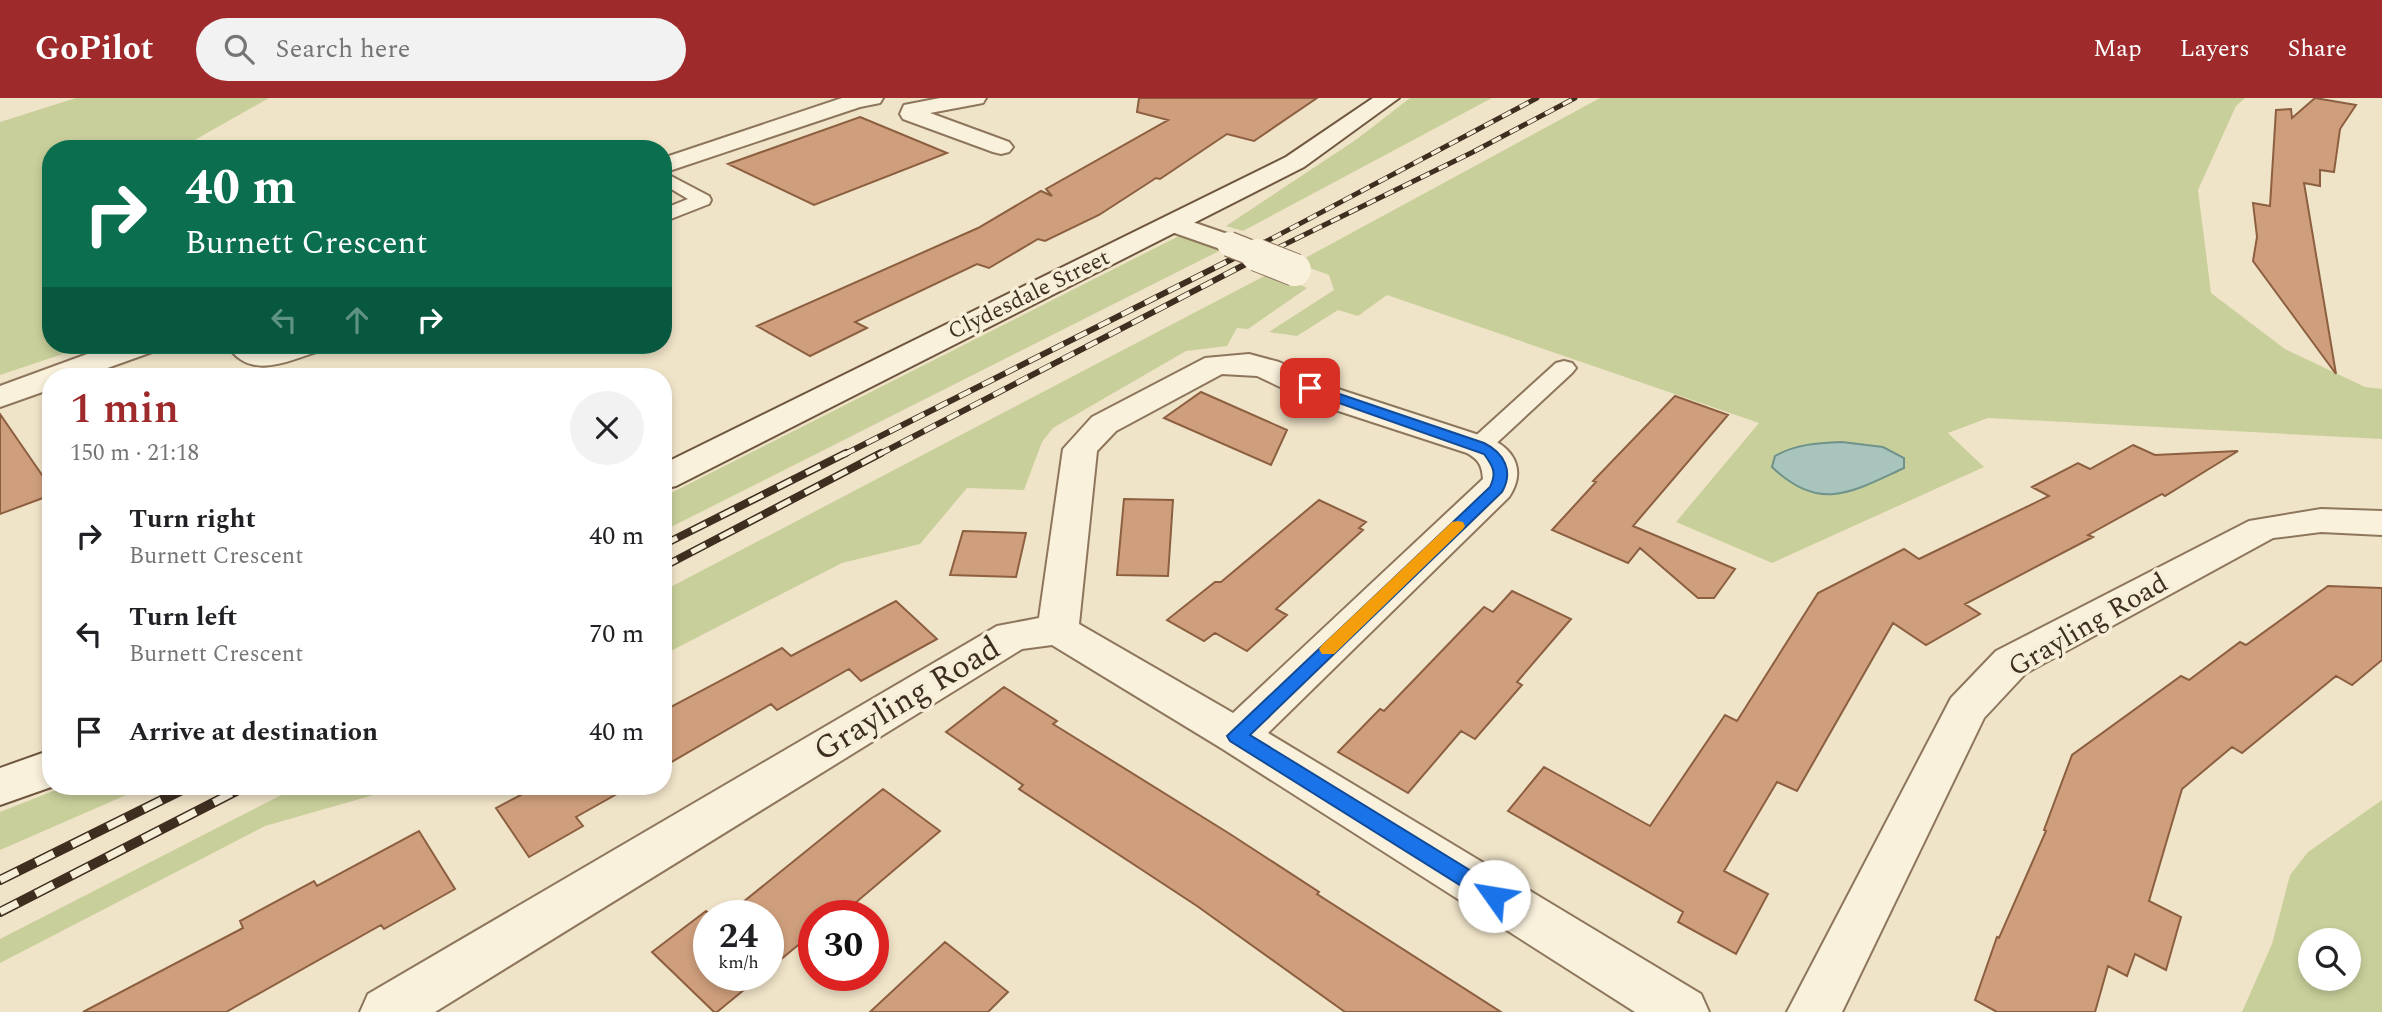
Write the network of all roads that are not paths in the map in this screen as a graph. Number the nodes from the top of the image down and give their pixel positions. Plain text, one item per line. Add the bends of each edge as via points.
1 (872, 98) edge
2 (975, 98) edge
3 (1388, 98) edge
4 (1001, 147) dead end
5 (672, 171) edge
6 (672, 178) edge
7 (672, 212) edge
8 (1175, 224) junction
9 (1295, 270) dead end
10 (116, 354) edge
11 (250, 354) edge
12 (286, 354) edge
13 (78, 368) edge
14 (1564, 368) dead end
15 (42, 381) edge
16 (0, 397) edge
17 (1479, 446) junction
18 (672, 473) edge
19 (2382, 523) edge
20 (1058, 630) junction
21 (1237, 736) junction
22 (42, 771) edge
23 (0, 787) edge
24 (387, 1012) edge
25 (1682, 1012) edge
26 (1814, 1012) edge

1 - 5 street
2 - 4 street via 912,110 911,114
3 - 8 street, Clydesdale Street via 1295,162
6 - 7 lane via 702,200
8 - 9 street, bridge
8 - 18 street, Clydesdale Street
10 - 13 street
11 - 12 lane via 265,361
14 - 17 lane
15 - 16 street
17 - 20 street via 1326,396 1268,369 1232,363 1201,372 1104,424 1080,449
17 - 21 street via 1500,466 1496,489
19 - 26 street, Grayling Road via 2293,522 2262,529 2011,662 1967,709
20 - 21 street
20 - 24 street, Grayling Road via 1012,636
21 - 25 street
22 - 23 street

